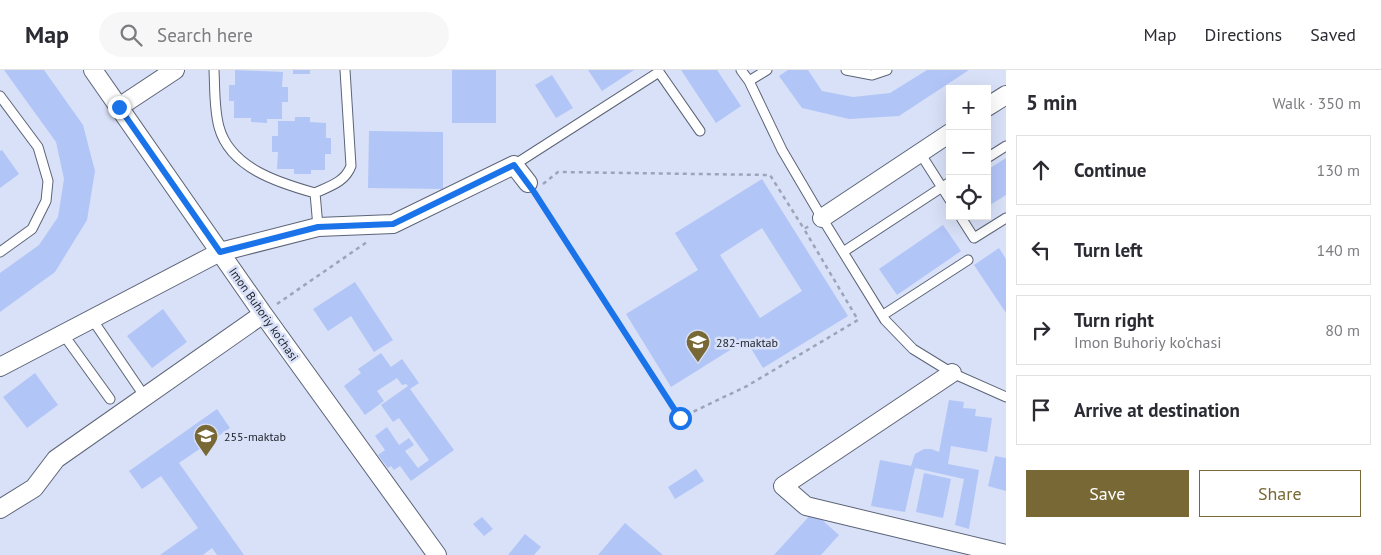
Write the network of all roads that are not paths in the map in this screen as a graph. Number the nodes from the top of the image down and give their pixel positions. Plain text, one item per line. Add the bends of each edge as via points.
1 (93, 70) edge
2 (175, 70) edge
3 (214, 70) edge
4 (345, 70) edge
5 (741, 70) edge
6 (766, 70) edge
7 (846, 70) edge
8 (887, 70) edge
9 (749, 81) junction
10 (1006, 95) edge
11 (0, 96) edge
12 (991, 104) edge
13 (119, 107) junction
14 (700, 131) dead end
15 (946, 136) edge
16 (1006, 146) edge
17 (920, 153) junction
18 (991, 155) edge
19 (514, 165) junction
20 (946, 185) edge
21 (531, 187) road end
22 (315, 193) junction
23 (946, 194) edge
24 (822, 218) junction
25 (1006, 218) edge
26 (963, 220) edge
27 (318, 227) junction
28 (0, 252) edge
29 (220, 252) junction
30 (843, 252) junction
31 (968, 260) dead end
32 (263, 314) junction
33 (883, 315) junction
34 (92, 319) junction
35 (63, 334) junction
36 (0, 367) edge
37 (952, 373) junction
38 (145, 396) junction
39 (1006, 397) edge
40 (110, 399) dead end
41 (0, 509) edge
42 (1006, 554) edge
43 (438, 555) edge

1 - 13 street, Imon Buhoriy ko'chasi
2 - 13 street
3 - 22 lane via 219,128 229,150 247,165 282,184
4 - 22 lane via 352,166 348,176
5 - 9 lane
6 - 9 lane
7 - 8 lane via 872,75
9 - 24 lane via 782,150
10 - 12 street
11 - 28 lane via 38,148 48,181 46,201 32,229
13 - 29 street, Imon Buhoriy ko'chasi
14 - 19 lane via 659,72
15 - 17 street
16 - 18 lane
17 - 23 lane
17 - 24 street
19 - 21 street
19 - 27 street via 393,224
20 - 30 lane
22 - 27 lane
24 - 30 lane
25 - 26 lane via 974,238
27 - 29 street
29 - 32 street, Imon Buhoriy ko'chasi
29 - 34 street
30 - 33 lane
31 - 33 lane
32 - 38 street
32 - 43 street, Imon Buhoriy ko'chasi
33 - 37 lane via 913,349
34 - 35 street
34 - 38 lane
35 - 36 street
35 - 40 lane
37 - 39 lane
37 - 42 street via 783,486 806,506
38 - 41 street via 56,459 34,488

